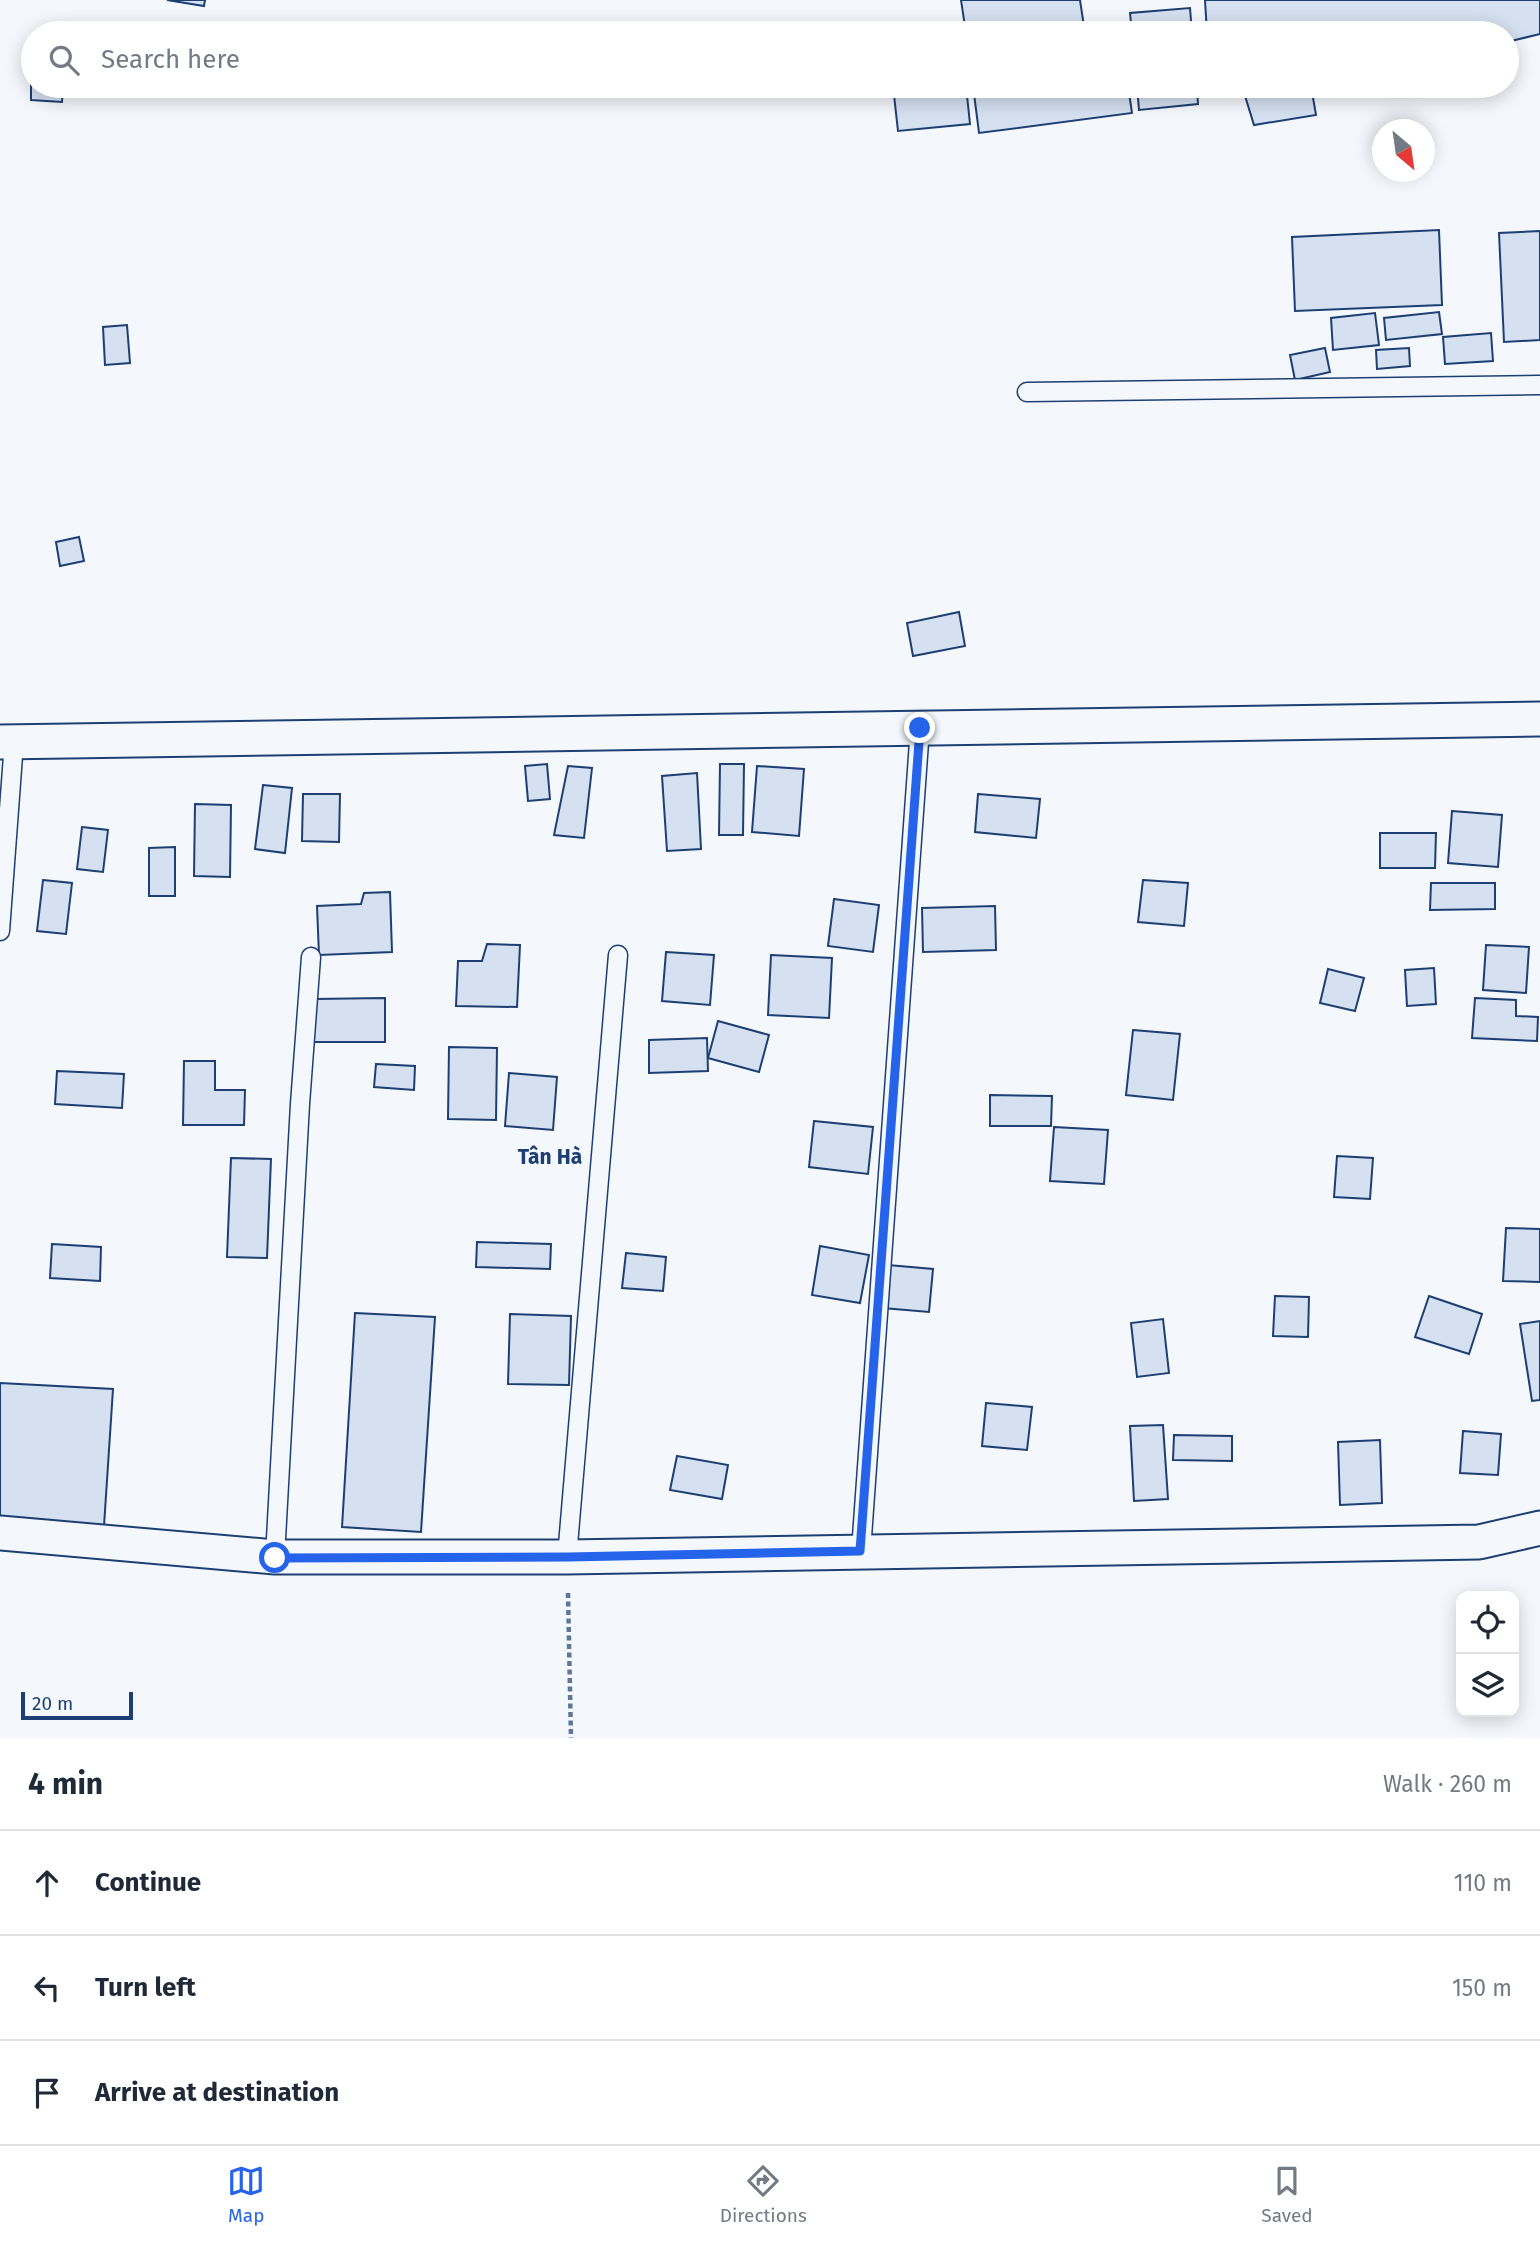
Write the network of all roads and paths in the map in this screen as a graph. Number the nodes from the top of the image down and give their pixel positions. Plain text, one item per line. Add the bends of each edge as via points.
1 (1540, 384) edge
2 (1027, 392) dead end
3 (1540, 719) edge
4 (920, 728) junction
5 (7, 742) edge
6 (0, 931) edge
7 (618, 955) dead end
8 (310, 957) dead end
9 (1540, 1528) edge
10 (0, 1533) edge
11 (860, 1551) junction
12 (568, 1557) junction
13 (275, 1558) junction
14 (571, 1738) edge

1 - 2 lane
3 - 4 street
4 - 5 street
4 - 11 lane
5 - 6 lane
7 - 12 lane
8 - 13 lane
9 - 11 street via 1479,1542
10 - 13 street
11 - 12 street
12 - 13 street
12 - 14 path

